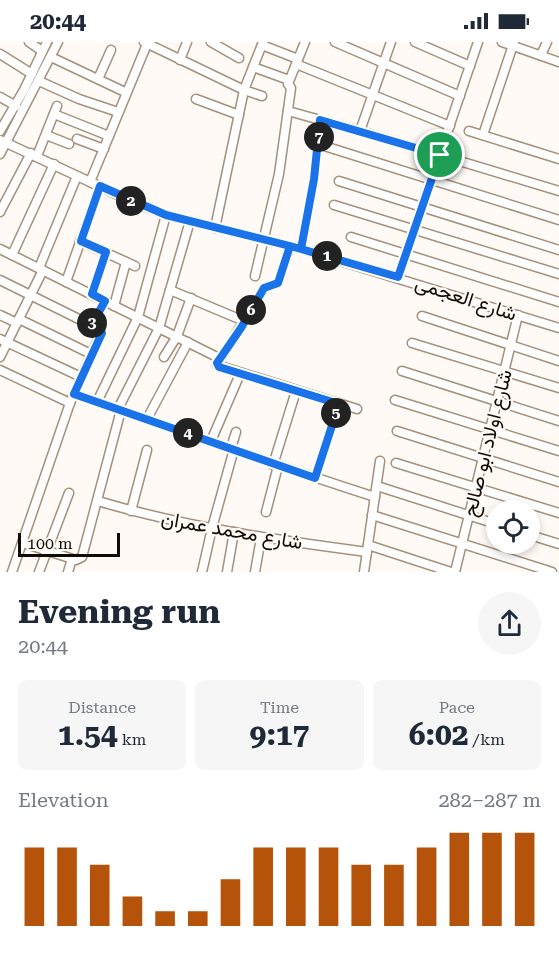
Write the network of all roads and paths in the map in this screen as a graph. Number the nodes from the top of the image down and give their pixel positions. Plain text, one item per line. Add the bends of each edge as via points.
1 (29, 42) edge
2 (58, 42) edge
3 (187, 42) edge
4 (211, 42) edge
5 (305, 42) edge
6 (335, 42) edge
7 (391, 42) edge
8 (416, 42) edge
9 (478, 42) edge
10 (502, 42) edge
11 (547, 42) edge
12 (145, 43) edge
13 (263, 43) edge
14 (513, 44) edge
15 (44, 46) edge
16 (111, 50) dead end
17 (0, 54) edge
18 (542, 56) junction
19 (51, 57) junction
20 (239, 58) dead end
21 (83, 59) dead end
22 (180, 60) junction
23 (297, 62) junction
24 (559, 62) edge
25 (383, 63) junction
26 (470, 66) junction
27 (253, 67) junction
28 (79, 70) junction
29 (32, 74) junction
30 (98, 79) junction
31 (39, 81) junction
32 (290, 84) junction
33 (244, 90) junction
34 (125, 92) junction
35 (372, 95) junction
36 (262, 96) dead end
37 (460, 96) junction
38 (0, 97) edge
39 (196, 99) dead end
40 (16, 106) junction
41 (288, 111) junction
42 (118, 112) junction
43 (239, 115) junction
44 (320, 120) junction
45 (450, 126) junction
46 (0, 131) edge
47 (360, 131) junction
48 (469, 131) dead end
49 (46, 135) junction
50 (483, 135) junction
51 (109, 136) junction
52 (3, 141) edge
53 (318, 144) junction
54 (104, 149) junction
55 (0, 154) edge
56 (34, 155) junction
57 (440, 155) junction
58 (559, 159) edge
59 (54, 164) junction
60 (77, 176) junction
61 (432, 180) junction
62 (339, 181) dead end
63 (90, 182) junction
64 (100, 186) junction
65 (559, 191) edge
66 (334, 205) dead end
67 (422, 207) junction
68 (0, 212) edge
69 (166, 215) junction
70 (559, 220) edge
71 (190, 221) junction
72 (215, 228) junction
73 (414, 230) junction
74 (351, 237) dead end
75 (263, 240) junction
76 (81, 241) junction
77 (290, 246) junction
78 (0, 249) edge
79 (301, 249) junction
80 (559, 250) edge
81 (106, 252) junction
82 (12, 255) junction
83 (406, 255) junction
84 (41, 269) junction
85 (559, 274) edge
86 (255, 276) dead end
87 (398, 277) junction
88 (0, 280) edge
89 (66, 282) junction
90 (170, 290) junction
91 (92, 294) junction
92 (31, 295) junction
93 (191, 298) junction
94 (105, 301) junction
95 (559, 302) edge
96 (114, 306) junction
97 (0, 315) edge
98 (518, 315) junction
99 (422, 316) dead end
100 (138, 317) junction
101 (18, 321) junction
102 (244, 321) junction
103 (91, 326) junction
104 (159, 328) junction
105 (559, 328) edge
106 (177, 336) junction
107 (4, 340) edge
108 (188, 342) junction
109 (412, 343) dead end
110 (511, 345) junction
111 (91, 354) junction
112 (0, 357) edge
113 (164, 357) dead end
114 (219, 358) junction
115 (559, 361) edge
116 (0, 370) edge
117 (402, 371) dead end
118 (504, 371) junction
119 (240, 374) junction
120 (81, 377) junction
121 (559, 388) edge
122 (296, 391) junction
123 (72, 399) junction
124 (394, 400) dead end
125 (497, 401) junction
126 (97, 402) junction
127 (339, 404) junction
128 (119, 409) junction
129 (357, 410) dead end
130 (147, 418) junction
131 (559, 421) edge
132 (490, 430) junction
133 (397, 431) dead end
134 (236, 432) dead end
135 (211, 441) junction
136 (233, 449) junction
137 (147, 450) dead end
138 (559, 451) edge
139 (483, 458) junction
140 (380, 462) dead end
141 (396, 463) dead end
142 (276, 465) junction
143 (315, 478) junction
144 (559, 482) edge
145 (377, 486) junction
146 (476, 487) junction
147 (69, 493) dead end
148 (375, 497) junction
149 (98, 501) junction
150 (131, 511) junction
151 (266, 512) dead end
152 (559, 513) edge
153 (372, 515) junction
154 (469, 516) junction
155 (486, 521) edge
156 (212, 528) junction
157 (234, 532) junction
158 (261, 538) junction
159 (540, 538) edge
160 (23, 543) junction
161 (462, 544) junction
162 (559, 544) edge
163 (367, 548) junction
164 (47, 551) junction
165 (72, 559) junction
166 (12, 572) edge
167 (39, 572) edge
168 (68, 572) edge
169 (202, 572) edge
170 (227, 572) edge
171 (255, 572) edge
172 (364, 572) edge
173 (453, 572) edge
174 (552, 572) edge

1 - 15 street
2 - 19 street
3 - 22 street
4 - 20 street
5 - 23 street
6 - 25 street
7 - 25 street
8 - 26 street
9 - 26 street
10 - 14 street
11 - 18 street
12 - 22 street
12 - 34 street
13 - 23 street
13 - 27 street
14 - 18 street
14 - 50 street
15 - 29 street
16 - 30 street
17 - 29 street
18 - 24 street
19 - 28 street
19 - 31 street
21 - 28 street
22 - 33 street
23 - 32 street
23 - 35 street
25 - 35 street
25 - 37 street
26 - 37 street
27 - 32 street
27 - 33 street
28 - 30 street
29 - 40 street
30 - 34 street
31 - 42 street
31 - 52 street
32 - 41 street
33 - 36 street
33 - 43 street
34 - 42 street
35 - 45 street
35 - 47 street
37 - 45 street
38 - 40 street
39 - 43 street
40 - 46 street
41 - 44 street
41 - 75 street via 279,174
42 - 51 street
43 - 72 street
44 - 47 street
44 - 53 street
45 - 57 street
47 - 57 street
48 - 50 street
49 - 51 street via 55,110
49 - 54 street
49 - 56 street
50 - 58 street
51 - 54 street
52 - 55 street
52 - 56 street, شارع العجمى
53 - 61 street
53 - 79 street
54 - 63 street
56 - 59 street, شارع العجمى
56 - 68 street
57 - 61 street
57 - 65 street
59 - 60 street, شارع العجمى
59 - 82 street
60 - 63 street, شارع العجمى
60 - 84 street
61 - 67 street
61 - 70 street
62 - 67 street
63 - 64 street, شارع العجمى
64 - 69 street, شارع العجمى
64 - 76 street
66 - 73 street
67 - 73 street
67 - 80 street
69 - 71 street, شارع العجمى
69 - 100 street
71 - 72 street, شارع العجمى
71 - 90 street
72 - 75 street, شارع العجمى
73 - 83 street
73 - 85 street
74 - 83 street
75 - 77 street, شارع العجمى
75 - 86 street
76 - 81 street
76 - 89 street
77 - 79 street, شارع العجمى
77 - 102 street via 278,283 264,288
78 - 82 street
79 - 87 street, شارع العجمى
81 - 91 street
81 - 96 street via 130,264
82 - 84 street
83 - 87 street
83 - 95 street
84 - 89 street
84 - 92 street
87 - 98 street, شارع العجمى
88 - 92 street
89 - 91 street
90 - 93 street
90 - 104 street
91 - 94 street
92 - 101 street
92 - 103 street
93 - 102 street
93 - 106 street
94 - 96 street
94 - 103 street
96 - 100 street
97 - 101 street
98 - 105 street, شارع العجمى
98 - 110 street, شارع اولاد ابو صالح
99 - 110 street
100 - 104 street
100 - 126 street
101 - 107 street
101 - 111 street
102 - 114 street
103 - 111 street via 101,330
104 - 106 street
104 - 128 street
106 - 108 street
106 - 113 street
107 - 112 street
107 - 120 street
108 - 114 street
108 - 130 street
109 - 118 street
110 - 115 street
110 - 118 street, شارع اولاد ابو صالح
111 - 120 street
114 - 119 street via 218,366
116 - 123 street
117 - 125 street
118 - 121 street
118 - 125 street, شارع اولاد ابو صالح
119 - 122 street
119 - 135 street
120 - 123 street
122 - 127 street
122 - 142 street
123 - 126 street
123 - 160 street
124 - 132 street
125 - 131 street
125 - 132 street, شارع اولاد ابو صالح
126 - 128 street
127 - 129 street
127 - 143 street
128 - 130 street
128 - 149 street
130 - 135 street
132 - 138 street
132 - 139 street, شارع اولاد ابو صالح
133 - 139 street
134 - 136 street
135 - 136 street
136 - 142 street
136 - 156 street
137 - 150 street
139 - 144 street
139 - 146 street, شارع اولاد ابو صالح
140 - 145 street
141 - 146 street
142 - 143 street
142 - 151 street
143 - 148 street
145 - 148 street
145 - 154 street
146 - 152 street
146 - 154 street, شارع اولاد ابو صالح
147 - 164 street
148 - 153 street
149 - 150 street, شارع محمد عمران
149 - 165 street via 82,557
150 - 156 street, شارع محمد عمران
153 - 161 street
153 - 163 street
154 - 155 street
154 - 161 street, شارع اولاد ابو صالح
156 - 157 street, شارع محمد عمران
156 - 169 street
157 - 158 street, شارع محمد عمران
157 - 170 street
158 - 163 street, شارع محمد عمران
158 - 171 street
159 - 162 street
160 - 164 street
160 - 166 street
161 - 173 street, شارع اولاد ابو صالح
161 - 174 street
163 - 172 street
163 - 173 street, شارع محمد عمران
164 - 165 street
164 - 167 street
165 - 168 street

